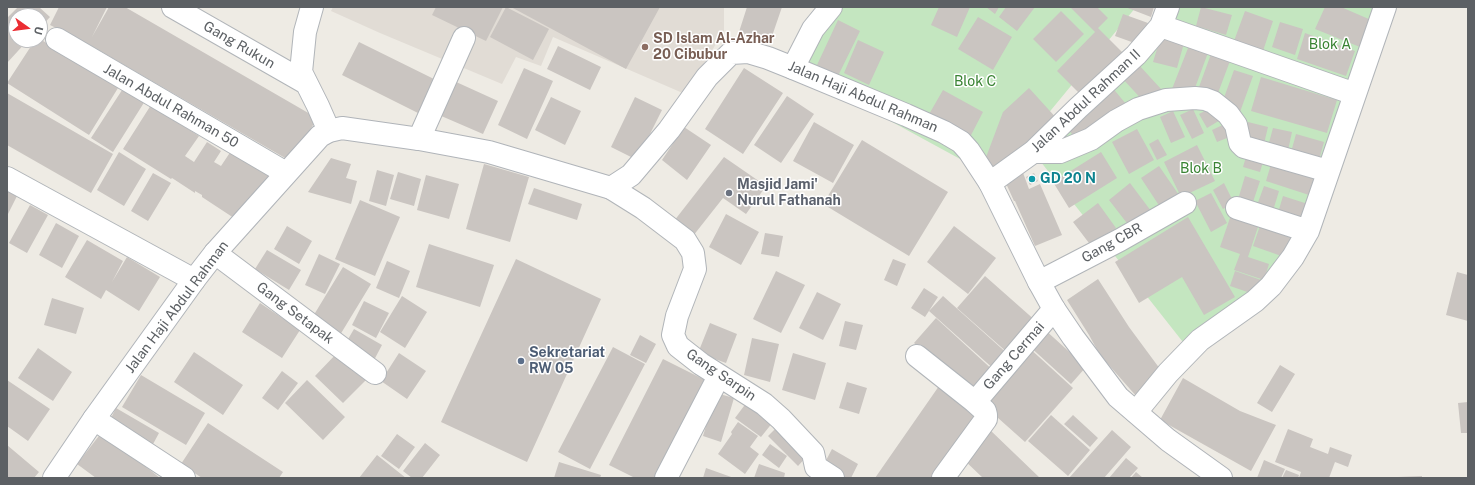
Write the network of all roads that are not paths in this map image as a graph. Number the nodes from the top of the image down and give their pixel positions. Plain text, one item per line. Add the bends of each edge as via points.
1 (173, 7) edge
2 (312, 7) edge
3 (831, 7) edge
4 (1383, 8) edge
5 (1164, 16) edge
6 (464, 38) dead end
7 (57, 39) dead end
8 (793, 68) junction
9 (306, 82) junction
10 (1355, 94) junction
11 (329, 131) junction
12 (418, 139) junction
13 (1034, 152) junction
14 (1328, 171) junction
15 (286, 173) junction
16 (7, 178) edge
17 (990, 183) junction
18 (611, 188) junction
19 (1185, 203) dead end
20 (1237, 208) dead end
21 (1308, 232) junction
22 (215, 253) junction
23 (194, 280) junction
24 (1039, 282) junction
25 (1054, 309) junction
26 (917, 356) dead end
27 (375, 373) dead end
28 (719, 376) junction
29 (975, 402) junction
30 (1136, 412) junction
31 (94, 419) junction
32 (819, 474) edge
33 (54, 478) edge
34 (184, 478) edge
35 (666, 478) edge
36 (943, 478) edge
37 (1221, 478) edge

1 - 9 street, Gang Rukun
2 - 9 street via 305,32 300,72
3 - 8 street via 813,29
4 - 10 street
5 - 10 street
5 - 13 street, Jalan Abdul Rahman II via 1136,55
6 - 12 street
7 - 15 street, Jalan Abdul Rahman 50
8 - 17 street, Jalan Haji Abdul Rahman via 944,132 961,142
8 - 18 street, Jalan Haji Abdul Rahman via 748,52 732,53 707,77 669,130 631,175
9 - 11 street
10 - 14 street
11 - 12 street via 342,128
11 - 15 street, Jalan Haji Abdul Rahman via 320,136
12 - 18 street via 489,152
13 - 14 street via 1060,152 1091,139 1138,109 1166,100 1195,98 1212,102 1228,114 1236,125 1240,143 1244,147
13 - 17 street, Jalan Abdul Rahman II
14 - 21 street
15 - 22 street, Jalan Haji Abdul Rahman
16 - 23 street
17 - 24 street, Jalan Haji Abdul Rahman
18 - 28 street, Gang Sarpin via 643,208 684,240 693,253 695,269 677,316 673,335 678,346
19 - 24 street, Gang CBR
20 - 21 street
21 - 30 street via 1271,286 1255,301 1200,340
22 - 23 street, Jalan Haji Abdul Rahman
22 - 27 street, Gang Setapak
23 - 31 street, Jalan Haji Abdul Rahman
24 - 25 street, Jalan Haji Abdul Rahman
25 - 29 street, Gang Cermai
25 - 30 street, Jalan Haji Abdul Rahman via 1118,397
26 - 29 street
28 - 32 street, Gang Sarpin via 764,404 781,419 813,453
28 - 35 street
29 - 36 street via 985,411 986,419
30 - 37 street, Jalan Haji Abdul Rahman via 1168,440
31 - 33 street, Jalan Haji Abdul Rahman
31 - 34 street

